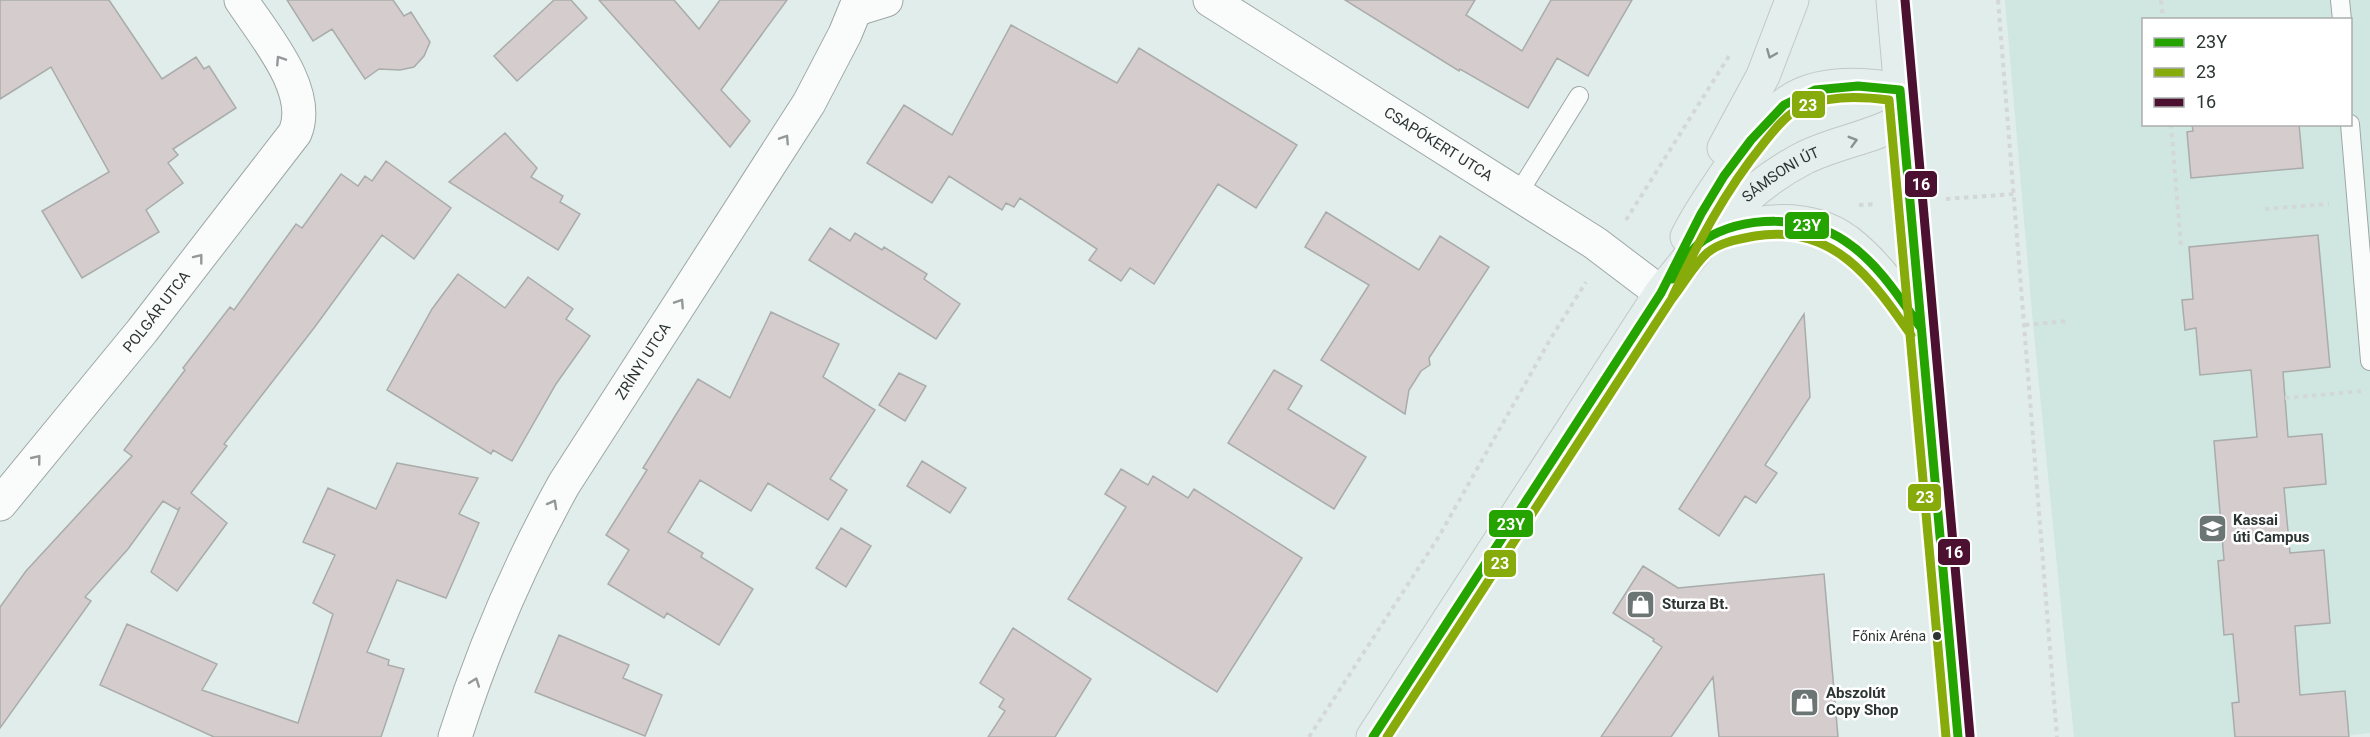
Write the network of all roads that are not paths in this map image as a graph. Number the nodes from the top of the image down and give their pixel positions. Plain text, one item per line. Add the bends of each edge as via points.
1 (241, 0) edge
2 (1210, 0) edge
3 (1792, 0) edge
4 (1893, 0) edge
5 (2340, 0) edge
6 (867, 3) edge
7 (2342, 18) edge
8 (1579, 96) dead end
9 (1902, 105) junction
10 (2350, 126) edge
11 (1518, 194) junction
12 (1695, 237) junction
13 (1661, 293) junction
14 (1922, 328) junction
15 (2370, 361) edge
16 (0, 504) edge
17 (456, 737) edge
18 (1373, 737) edge
19 (1958, 737) edge

16 -> 1 street, POLGÁR UTCA via 142,331 295,133 300,114 294,83
2 - 11 street, CSAPÓKERT UTCA
3 -> 12 main road via 1762,76 1700,196
4 - 9 main road
5 - 7 lane
17 -> 6 street, ZRÍNYI UTCA via 507,595 564,484 809,103
8 - 11 lane
12 -> 9 main road, SÁMSONI ÚT via 1787,167 1824,149 1884,131
9 - 12 main road, SÁMSONI ÚT via 1852,85 1818,89 1789,101 1764,123 1737,157
9 - 14 main road
10 - 15 lane
11 - 13 street, CSAPÓKERT UTCA via 1605,250
12 - 13 main road, SÁMSONI ÚT
12 - 14 main road via 1778,221 1825,230 1865,257
13 - 18 main road, SÁMSONI ÚT
14 - 19 main road

